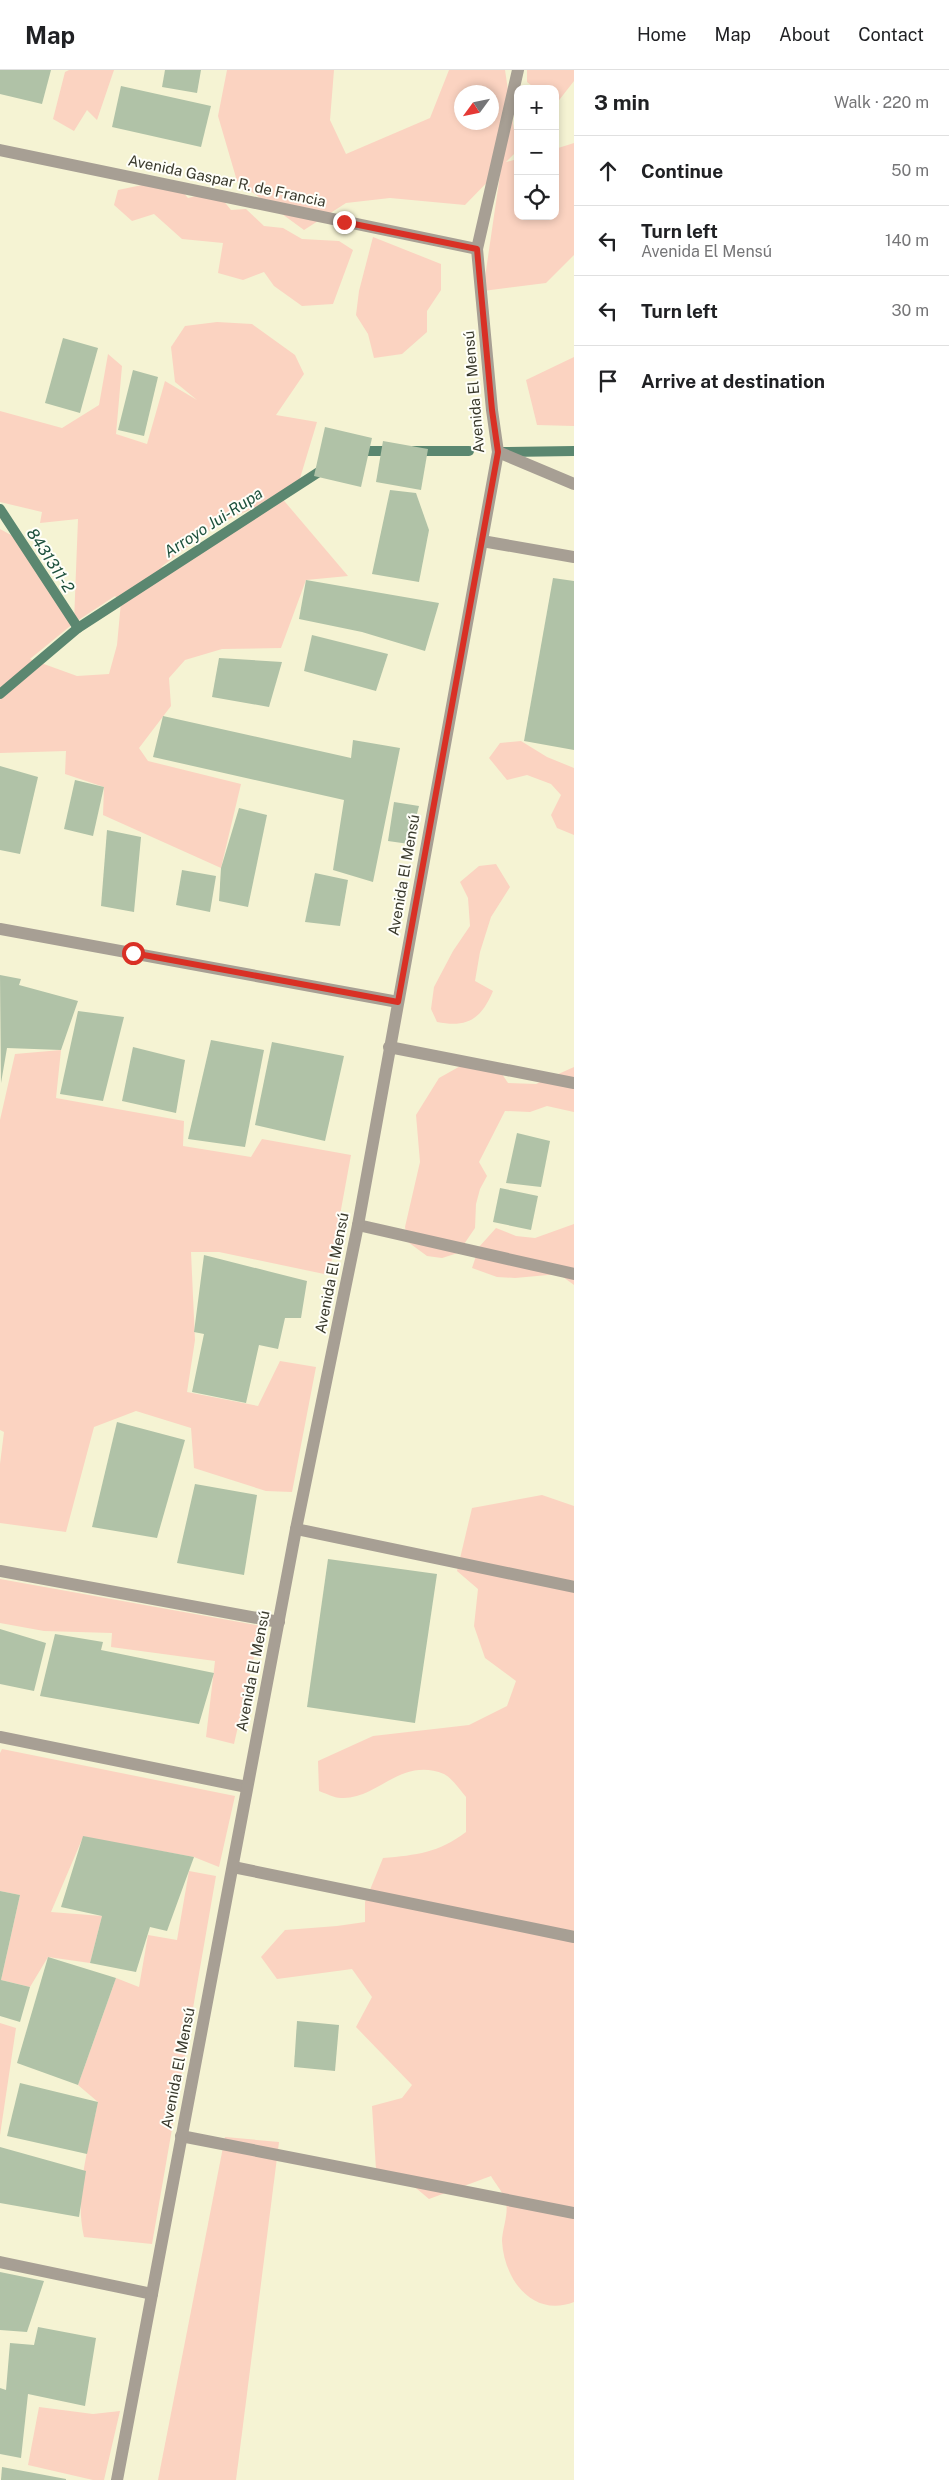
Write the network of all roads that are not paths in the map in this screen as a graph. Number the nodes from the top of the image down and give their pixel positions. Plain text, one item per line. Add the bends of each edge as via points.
1 (518, 70) edge
2 (0, 150) edge
3 (477, 249) junction
4 (498, 452) junction
5 (574, 484) edge
6 (482, 541) junction
7 (574, 558) edge
8 (0, 929) edge
9 (398, 1002) junction
10 (389, 1047) junction
11 (574, 1083) edge
12 (358, 1225) junction
13 (574, 1274) edge
14 (296, 1529) junction
15 (0, 1571) edge
16 (574, 1587) edge
17 (279, 1622) junction
18 (0, 1737) edge
19 (247, 1786) junction
20 (232, 1867) junction
21 (574, 1937) edge
22 (181, 2136) junction
23 (574, 2213) edge
24 (0, 2262) edge
25 (152, 2294) junction
26 (117, 2480) edge

1 - 3 street, Avenida El Mensú
2 - 3 street, Avenida Gaspar R. de Francia
3 - 4 street, Avenida El Mensú
4 - 5 street
4 - 6 street, Avenida El Mensú
6 - 7 street
6 - 9 street, Avenida El Mensú
8 - 9 street
9 - 10 street, Avenida El Mensú
10 - 11 street
10 - 12 street, Avenida El Mensú
12 - 13 street
12 - 14 street, Avenida El Mensú
14 - 16 street
14 - 17 street, Avenida El Mensú
15 - 17 street
17 - 19 street, Avenida El Mensú
18 - 19 street
19 - 20 street, Avenida El Mensú
20 - 21 street
20 - 22 street, Avenida El Mensú
22 - 23 street
22 - 25 street, Avenida El Mensú
24 - 25 street
25 - 26 street, Avenida El Mensú

